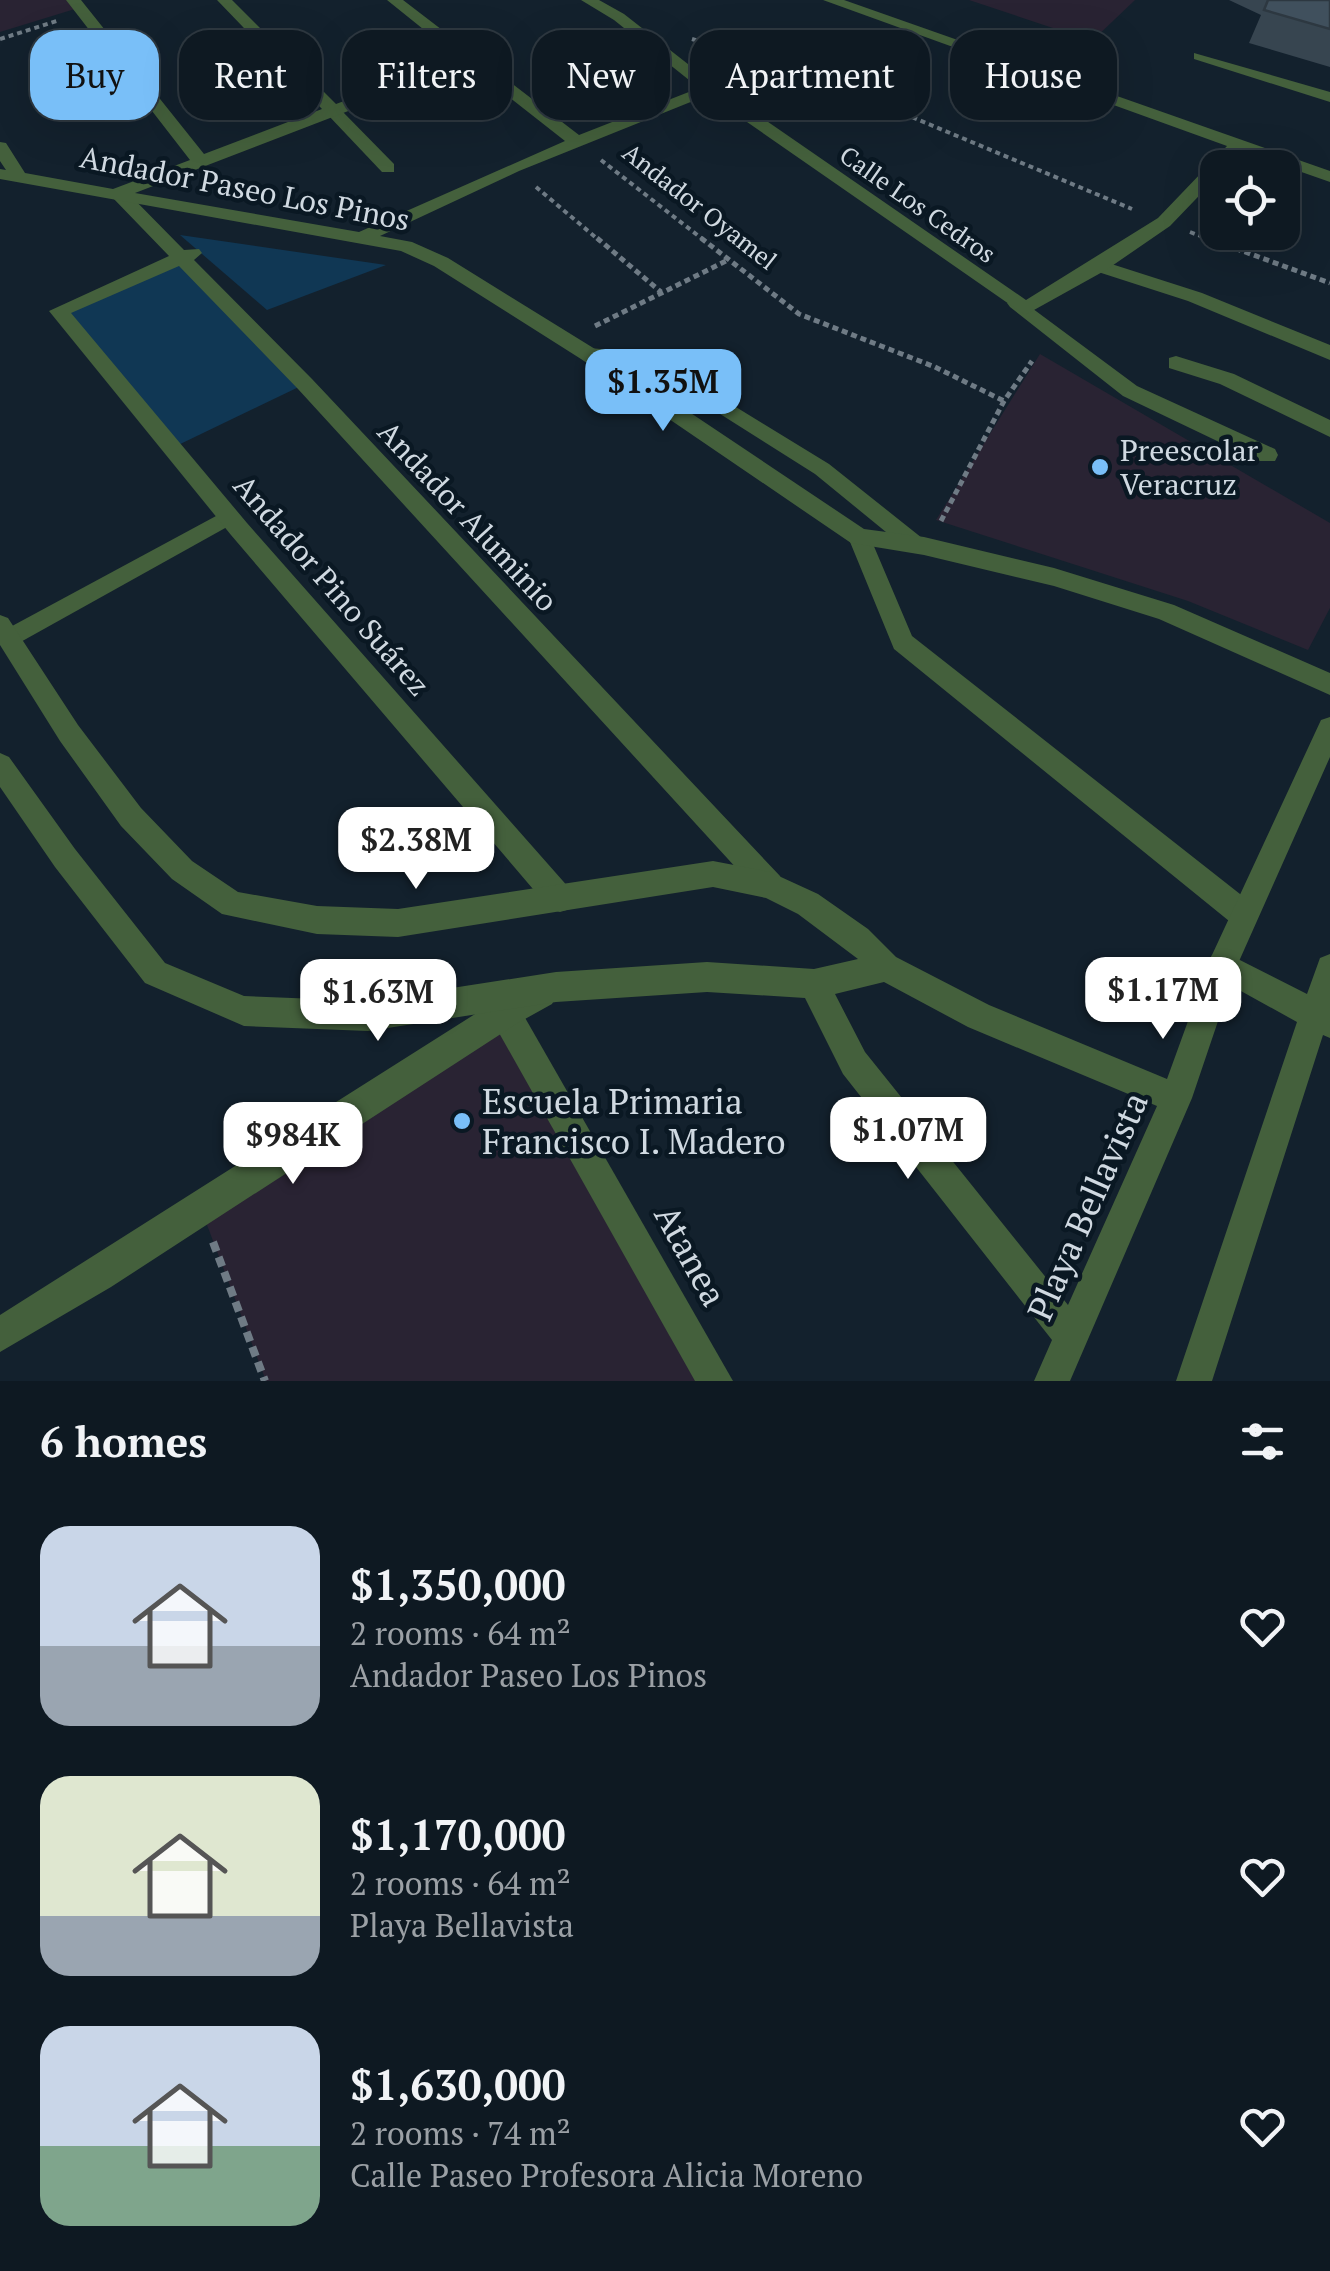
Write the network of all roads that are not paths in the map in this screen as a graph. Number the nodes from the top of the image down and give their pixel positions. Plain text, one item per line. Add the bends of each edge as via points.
1 (224, 0) edge
2 (394, 0) edge
3 (588, 0) edge
4 (830, 0) edge
5 (78, 6) edge
6 (433, 30) edge
7 (1199, 56) dead end
8 (690, 73) edge
9 (512, 91) edge
10 (690, 97) edge
11 (1330, 97) edge
12 (342, 109) edge
13 (334, 112) junction
14 (754, 120) edge
15 (576, 141) junction
16 (1236, 146) junction
17 (0, 147) edge
18 (201, 162) junction
19 (388, 168) dead end
20 (9, 175) edge
21 (1330, 177) edge
22 (118, 193) junction
23 (361, 238) junction
24 (186, 256) junction
25 (1099, 266) junction
26 (1021, 306) junction
27 (1330, 353) edge
28 (588, 354) junction
29 (1176, 363) dead end
30 (1330, 430) edge
31 (1267, 455) dead end
32 (229, 517) junction
33 (860, 537) junction
34 (920, 545) junction
35 (4, 631) edge
36 (1330, 684) edge
37 (1330, 728) edge
38 (0, 766) edge
39 (770, 885) junction
40 (560, 898) junction
41 (1244, 915) junction
42 (1222, 965) junction
43 (886, 967) junction
44 (1330, 968) edge
45 (814, 984) junction
46 (556, 986) junction
47 (505, 1013) junction
48 (1322, 1018) edge
49 (1176, 1098) junction
50 (0, 1334) edge
51 (1071, 1336) junction
52 (715, 1381) edge
53 (1052, 1381) edge
54 (1194, 1381) edge

1 - 13 street
2 - 6 street, Andador Oyamel
3 - 8 street, Calle Los Cedros
4 - 16 street
5 - 18 street
7 - 11 street
9 - 15 street, Andador Oyamel
10 - 15 street
12 - 13 street
13 - 18 street
13 - 19 street
14 - 26 street, Calle Los Cedros
15 - 23 street
16 - 21 street
16 - 25 street via 1164,222
17 - 20 street
18 - 22 street
20 - 22 street, Andador Paseo Los Pinos
22 - 23 street, Andador Paseo Los Pinos
22 - 24 street, Andador Aluminio
23 - 28 street, Andador Paseo Los Pinos via 406,246 442,262
24 - 32 street, Andador Pino Suárez via 59,312
24 - 39 street, Andador Aluminio
25 - 26 street
25 - 27 street via 1195,296
26 - 31 street, Calle Los Cedros via 1130,391
28 - 33 street, Andador Paseo Los Pinos
28 - 34 lane via 655,365 830,472
29 - 30 street via 1227,379
32 - 35 lane
32 - 40 street, Andador Pino Suárez
33 - 34 street, Andador Paseo Los Pinos
33 - 41 street via 903,642
34 - 36 street, Andador Paseo Los Pinos via 1166,612
35 - 40 street via 131,817 182,870 232,904 316,920 398,923
37 - 41 street, Playa Bellavista
38 - 46 street via 155,974 244,1012 368,1016
39 - 40 street via 713,874
39 - 43 street via 846,930
41 - 42 street, Playa Bellavista
42 - 48 street
42 - 49 street, Playa Bellavista
43 - 45 street
43 - 49 street via 979,1016
44 - 48 street
45 - 46 street via 708,977
45 - 51 street via 854,1063
46 - 47 street
47 - 50 street
47 - 52 street, Atanea
48 - 54 street
49 - 51 street, Playa Bellavista
51 - 53 street, Playa Bellavista

